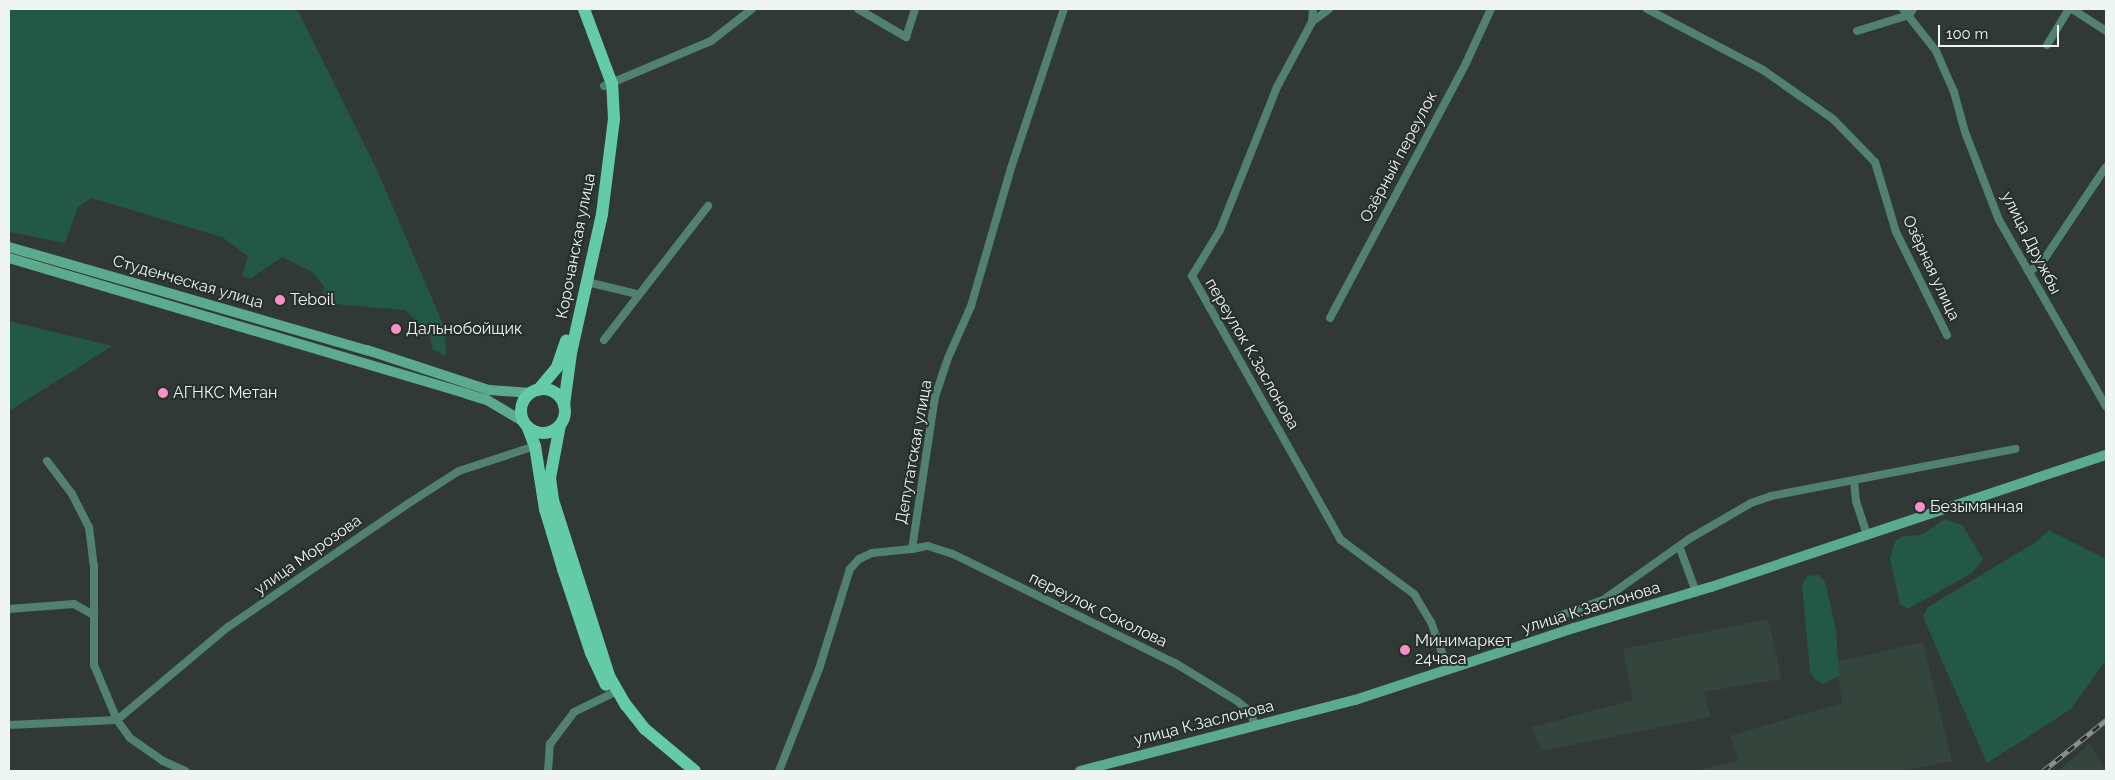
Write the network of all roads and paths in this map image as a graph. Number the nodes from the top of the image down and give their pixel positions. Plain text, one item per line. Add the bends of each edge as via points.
1 (574, 9) edge
2 (584, 9) edge
3 (752, 9) edge
4 (858, 9) edge
5 (915, 9) edge
6 (1064, 9) edge
7 (1313, 9) edge
8 (1329, 9) edge
9 (1491, 9) edge
10 (1647, 9) edge
11 (2071, 9) edge
12 (1908, 11) edge
13 (1312, 22) junction
14 (1857, 31) dead end
15 (2106, 31) edge
16 (2047, 45) dead end
17 (608, 85) junction
18 (2106, 167) edge
19 (708, 206) dead end
20 (9, 247) edge
21 (9, 258) edge
22 (2029, 272) junction
23 (587, 282) junction
24 (637, 294) junction
25 (1330, 318) dead end
26 (1947, 335) dead end
27 (604, 340) dead end
28 (534, 391) junction
29 (564, 405) junction
30 (2106, 406) edge
31 (526, 425) junction
32 (560, 425) junction
33 (535, 446) junction
34 (2016, 449) dead end
35 (2106, 455) edge
36 (47, 461) dead end
37 (1854, 480) junction
38 (1868, 535) junction
39 (912, 549) junction
40 (1681, 551) dead end
41 (1696, 592) junction
42 (9, 609) edge
43 (1570, 614) junction
44 (94, 615) junction
45 (1548, 620) dead end
46 (1574, 628) junction
47 (1448, 669) junction
48 (611, 694) junction
49 (117, 720) junction
50 (9, 725) edge
51 (1256, 726) junction
52 (185, 771) edge
53 (548, 771) edge
54 (682, 771) edge
55 (695, 771) edge
56 (779, 771) edge
57 (1080, 771) edge

1 - 17 main road, Корочанская улица
2 - 17 main road, Корочанская улица
3 - 17 street via 711,41
4 - 5 street via 906,37
6 - 39 street, Депутатская улица via 1011,168 971,306 935,397
7 - 13 street, переулок К.Заслонова
8 - 13 street, переулок К.Заслонова
9 - 25 street, Озёрный переулок via 1466,63
10 - 26 street, Озёрная улица via 1763,70 1833,119 1874,162 1896,232
11 - 15 street
11 - 16 street
12 - 14 street
12 - 22 street, улица Дружбы via 1936,51 1954,92 1965,132 1999,220
13 - 47 street, переулок К.Заслонова via 1277,86 1220,230 1192,276 1341,540 1414,594 1431,622
17 - 23 main road, Корочанская улица via 614,119 602,214
17 - 28 main road, Корочанская улица via 607,120 595,213 564,352
18 - 22 street via 2043,261
19 - 24 street
20 - 28 main road, Студенческая улица via 341,342 489,390
21 - 31 main road, Студенческая улица via 467,394 494,404
22 - 30 street, улица Дружбы
23 - 24 street
23 - 29 main road, Корочанская улица
24 - 27 street
28 - 29 main road via 557,394
28 - 31 main road via 523,403
29 - 32 main road
31 - 32 main road via 541,433
31 - 33 main road
32 - 55 main road via 550,478 552,495 609,676 645,729
33 - 48 main road via 542,493 563,569 596,668
33 - 49 street, улица Морозова via 459,471 406,504 228,627
34 - 37 street
35 - 38 main road, улица К.Заслонова
36 - 44 street via 72,494 89,527
37 - 38 street via 1856,500
37 - 43 street via 1751,503 1689,539 1603,600
38 - 41 main road, улица К.Заслонова
39 - 51 street, переулок Соколова via 928,546 953,554 1175,663 1237,701 1248,710
39 - 56 street, Депутатская улица via 872,553 859,559 850,569 819,669
40 - 41 street
41 - 46 main road, улица К.Заслонова
42 - 44 street via 74,604
43 - 45 street
43 - 46 street
44 - 49 street via 94,665
46 - 47 main road, улица К.Заслонова
47 - 51 main road, улица К.Заслонова via 1355,700
48 - 53 street via 574,712 550,744
48 - 54 main road via 639,733
49 - 50 street
49 - 52 street via 130,738 163,761
51 - 57 main road, улица К.Заслонова

